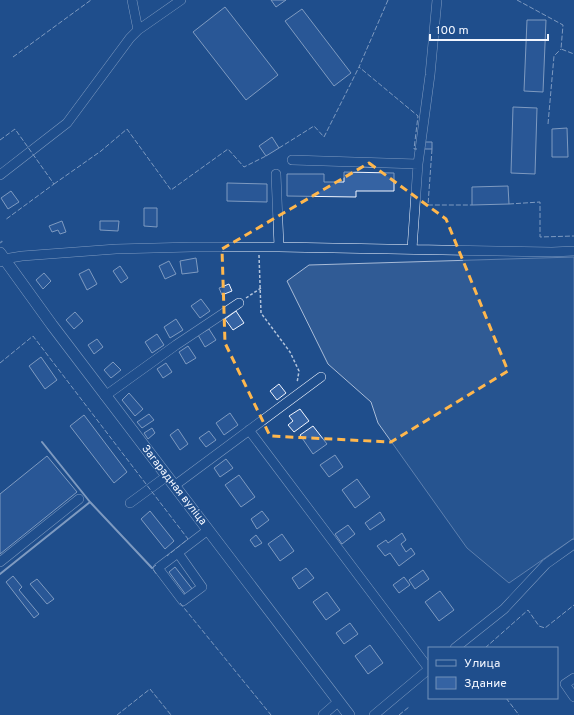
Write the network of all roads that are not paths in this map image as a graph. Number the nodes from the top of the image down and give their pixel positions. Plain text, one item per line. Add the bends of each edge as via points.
1 (132, 0) edge
2 (181, 0) edge
3 (437, 0) edge
4 (138, 30) junction
5 (292, 160) dead end
6 (418, 164) junction
7 (276, 174) dead end
8 (0, 175) edge
9 (279, 247) junction
10 (412, 249) junction
11 (574, 251) edge
12 (1, 258) edge
13 (239, 303) road end
14 (321, 377) dead end
15 (105, 396) junction
16 (249, 430) junction
17 (166, 476) junction
18 (174, 486) junction
19 (79, 499) dead end
20 (130, 503) dead end
21 (208, 530) junction
22 (574, 544) edge
23 (178, 553) junction
24 (0, 562) edge
25 (456, 647) edge
26 (428, 668) edge
27 (428, 670) edge
28 (574, 678) edge
29 (574, 697) edge
30 (339, 701) junction
31 (323, 715) edge
32 (349, 715) edge
33 (374, 715) edge

1 - 4 street
2 - 4 street
3 - 6 street
4 - 8 street via 67,123
5 - 6 street
6 - 10 street
7 - 9 street
9 - 10 street
9 - 12 street via 116,249
10 - 11 street
12 - 15 main road, Загарадная вуліца
13 - 15 street
14 - 16 street
15 - 17 main road, Загарадная вуліца
16 - 18 street
16 - 26 street
17 - 18 main road, Загарадная вуліца
17 - 20 street
18 - 21 main road, Загарадная вуліца
19 - 24 street
21 - 23 street
21 - 30 main road, Загарадная вуліца
22 - 25 street via 546,564 504,608
23 - 23 street via 158,568 183,601 202,587
27 - 33 street
28 - 29 street via 565,684
30 - 31 street
30 - 32 main road, Загарадная вуліца

